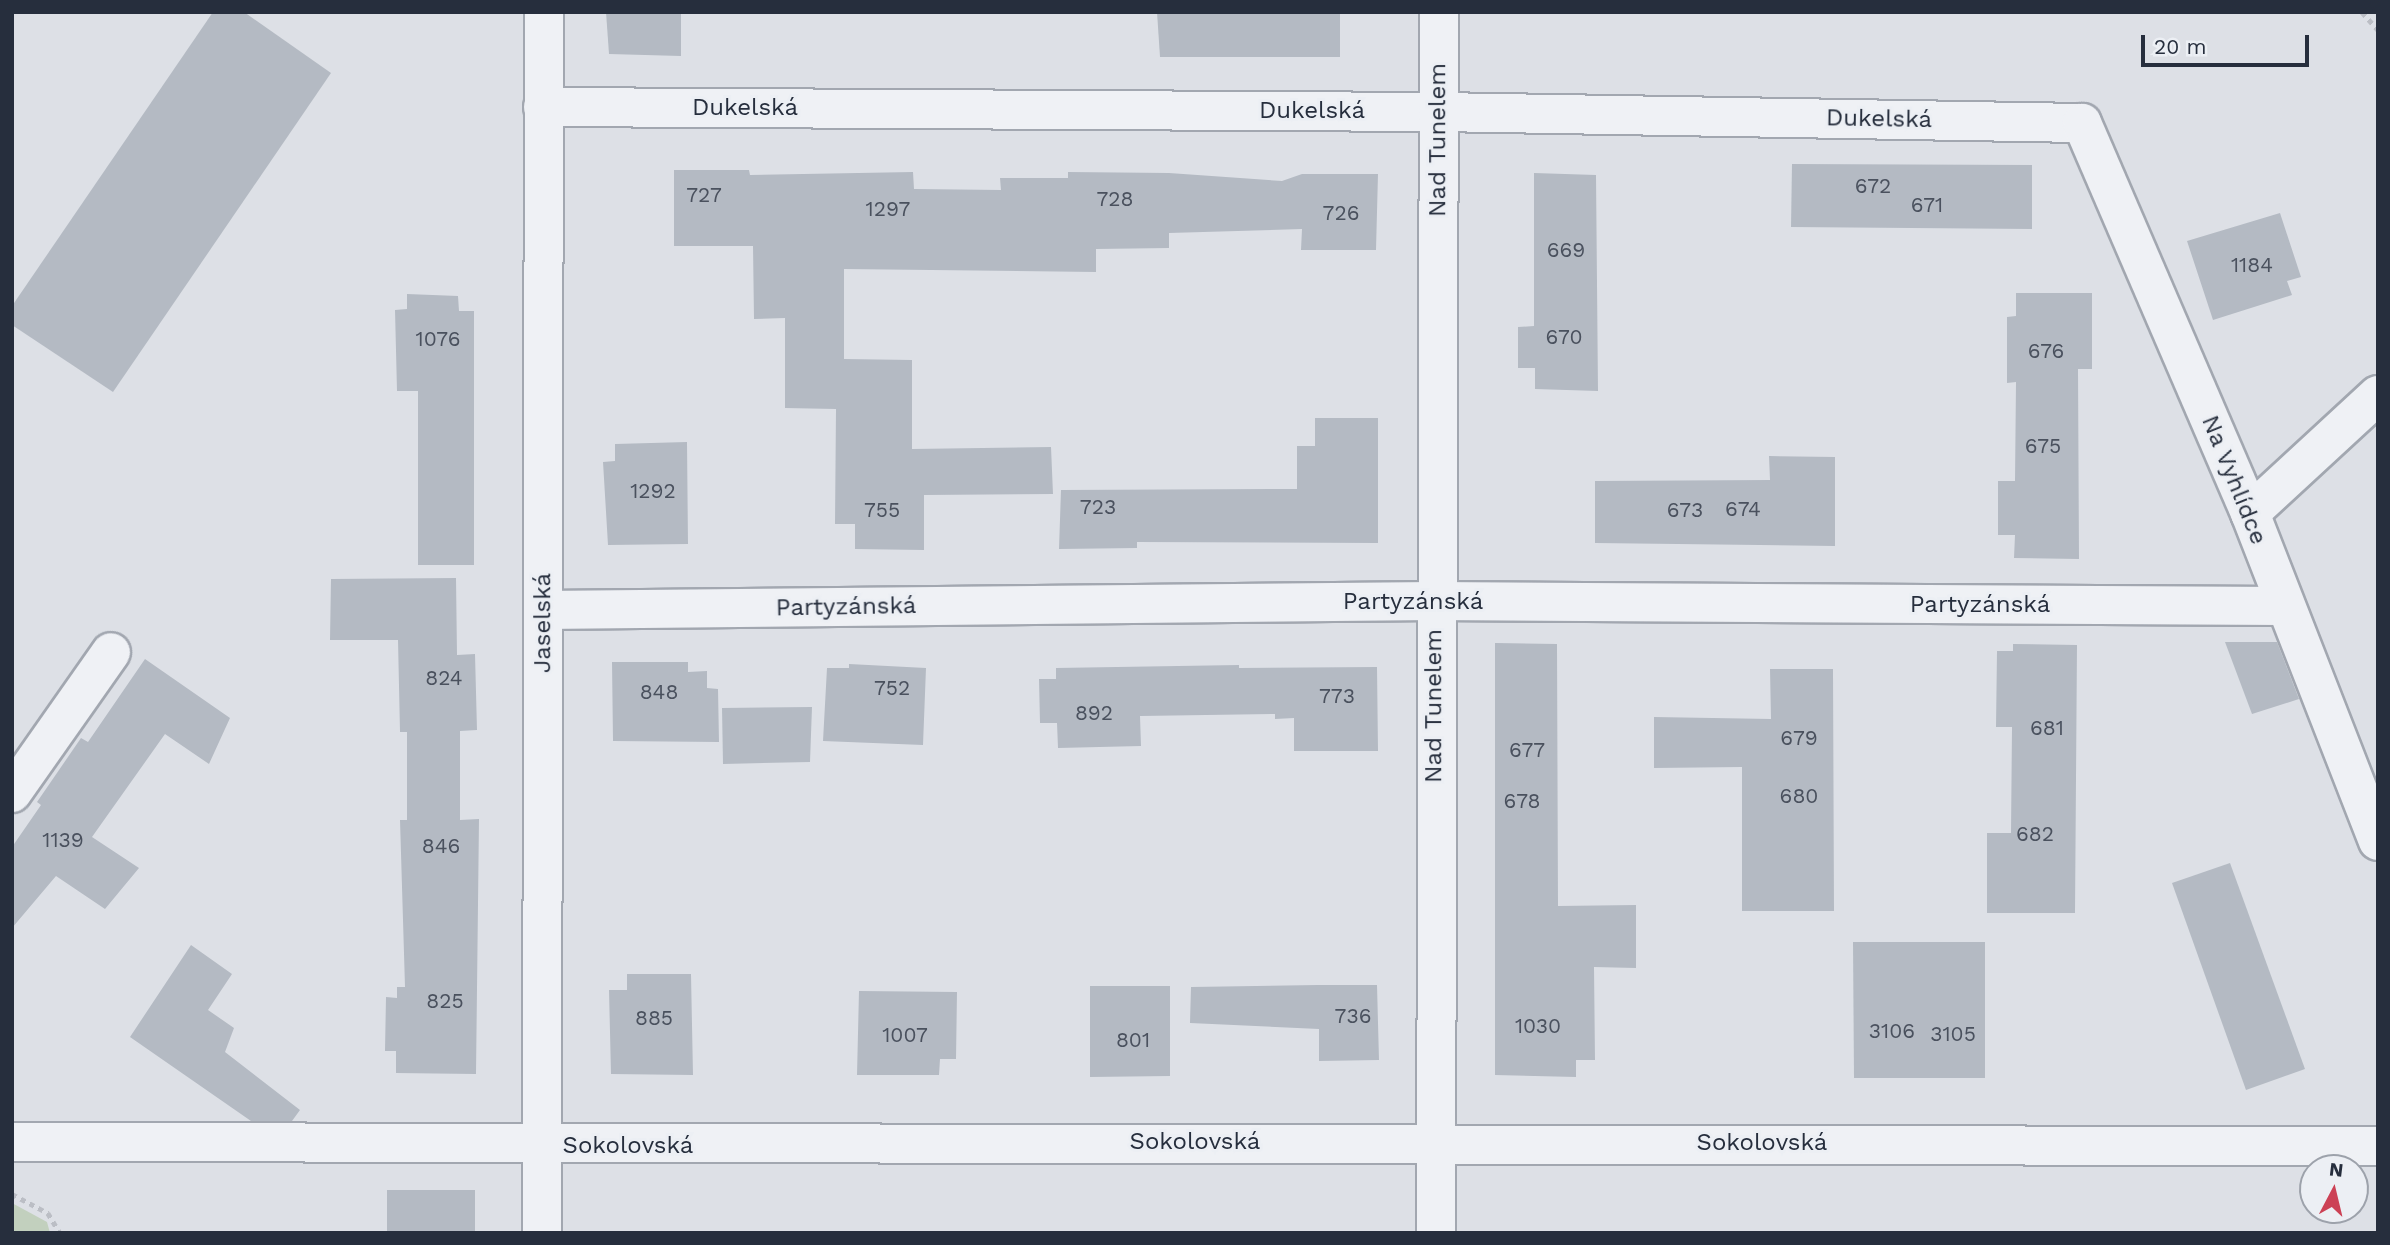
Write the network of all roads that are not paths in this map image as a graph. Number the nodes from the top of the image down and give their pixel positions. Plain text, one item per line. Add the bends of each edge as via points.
1 (544, 12) edge
2 (1439, 12) edge
3 (543, 107) junction
4 (1438, 112) junction
5 (2082, 123) joint
6 (2378, 396) edge
7 (2250, 513) junction
8 (1434, 601) junction
9 (2283, 606) junction
10 (543, 610) junction
11 (111, 652) dead end
12 (12, 793) edge
13 (2378, 841) edge
14 (1434, 1141) junction
15 (12, 1142) edge
16 (541, 1146) junction
17 (2378, 1146) edge
18 (542, 1233) edge
19 (1436, 1233) edge

1 - 3 street, Jaselská
2 - 4 street, Nad Tunelem
3 - 4 street, Dukelská
3 - 10 street, Jaselská
4 - 5 street, Dukelská
4 - 8 street, Nad Tunelem
5 - 7 street, Na Vyhlídce
6 - 7 street
7 - 9 street, Na Vyhlídce
8 - 9 street, Partyzánská
8 - 10 street, Partyzánská
8 - 14 street, Nad Tunelem
9 - 13 street, Na Vyhlídce
10 - 16 street, Jaselská
11 - 12 street
14 - 16 street, Sokolovská
14 - 17 street, Sokolovská
14 - 19 street, Nad Tunelem
15 - 16 street, Sokolovská
16 - 18 street, Jaselská

